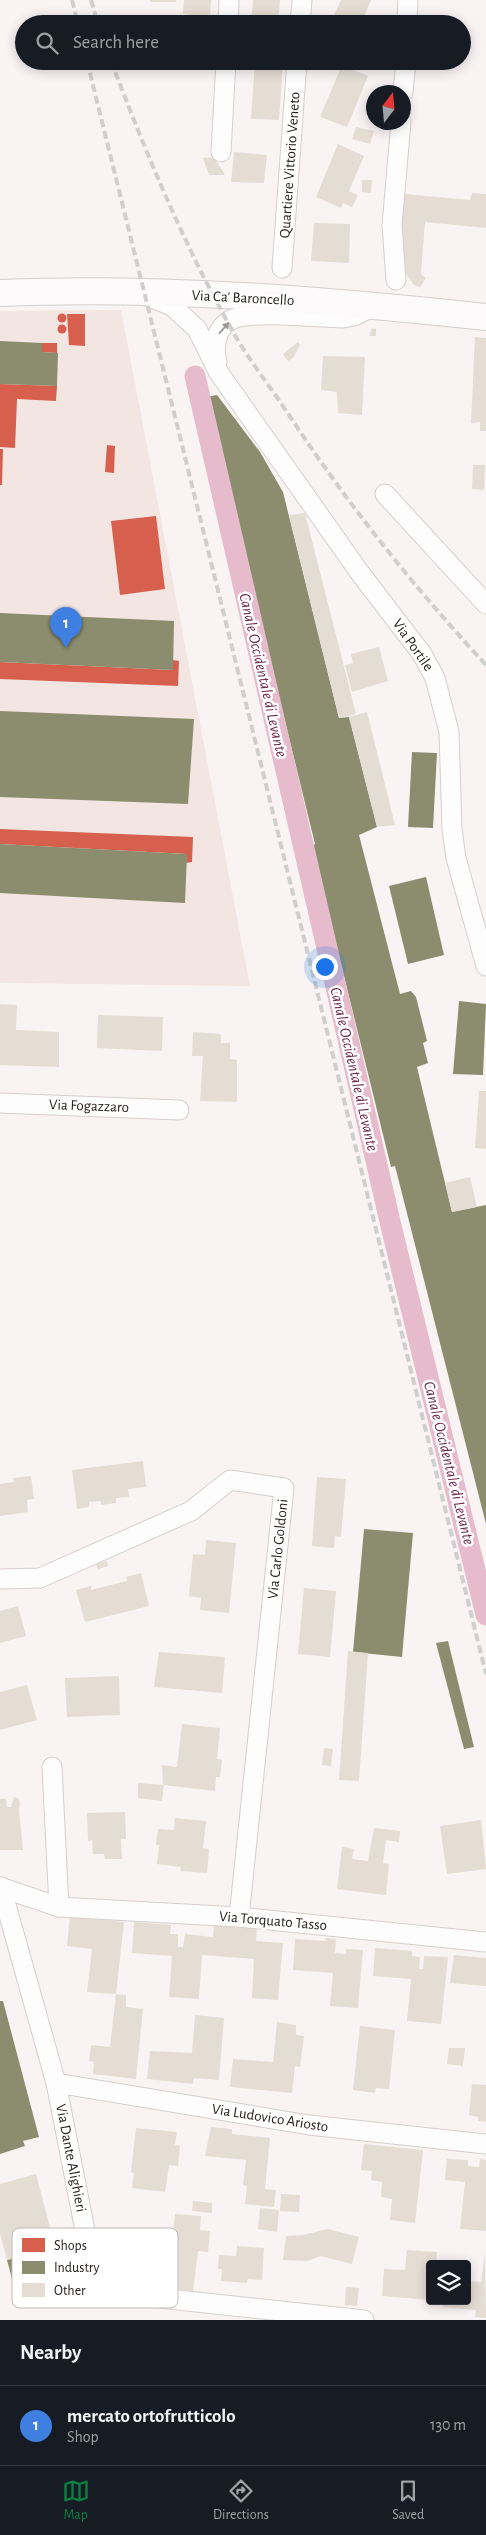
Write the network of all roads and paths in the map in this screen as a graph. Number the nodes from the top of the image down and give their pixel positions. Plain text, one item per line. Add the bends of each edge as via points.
1 (229, 0) edge
2 (302, 0) edge
3 (408, 0) edge
4 (228, 15) edge
5 (301, 15) edge
6 (407, 15) edge
7 (226, 70) edge
8 (296, 70) edge
9 (405, 70) edge
10 (404, 85) edge
11 (400, 130) edge
12 (221, 152) dead end
13 (282, 268) dead end
14 (396, 280) dead end
15 (0, 293) edge
16 (131, 293) junction
17 (374, 306) junction
18 (486, 317) edge
19 (219, 373) junction
20 (385, 494) dead end
21 (486, 604) edge
22 (486, 966) edge
23 (0, 1102) edge
24 (179, 1110) dead end
25 (0, 1579) edge
26 (52, 1767) dead end
27 (0, 1887) edge
28 (59, 1907) junction
29 (239, 1917) junction
30 (486, 1942) edge
31 (56, 2083) junction
32 (486, 2144) edge
33 (85, 2228) edge
34 (178, 2300) edge
35 (364, 2320) edge

1 - 4 street
2 - 5 street
3 - 6 street
7 - 12 street
8 - 13 street, Quartiere Vittorio Veneto
9 - 10 street
11 - 14 street via 392,225
15 - 16 main road, Via Ca' Baroncello
16 - 17 main road, Via Ca' Baroncello
16 - 19 street, Via Portile via 152,298 183,314 197,329
17 - 18 main road, Via Ca' Baroncello
19 -> 17 street via 215,344 222,326 233,319 250,316 343,318
19 - 22 street, Via Portile via 360,573 422,654 435,678 449,732 456,858
20 - 21 street
23 - 24 street, Via Fogazzaro
25 - 29 street, Via Carlo Goldoni via 40,1578 191,1511 230,1480 284,1488
26 - 28 street
27 - 28 street, Via Torquato Tasso
27 - 31 street, Via Dante Alighieri
28 - 29 street, Via Torquato Tasso
29 - 30 street, Via Torquato Tasso
31 - 32 street, Via Ludovico Ariosto via 309,2125
31 - 33 street, Via Dante Alighieri
34 - 35 street, Via Dante Alighieri

